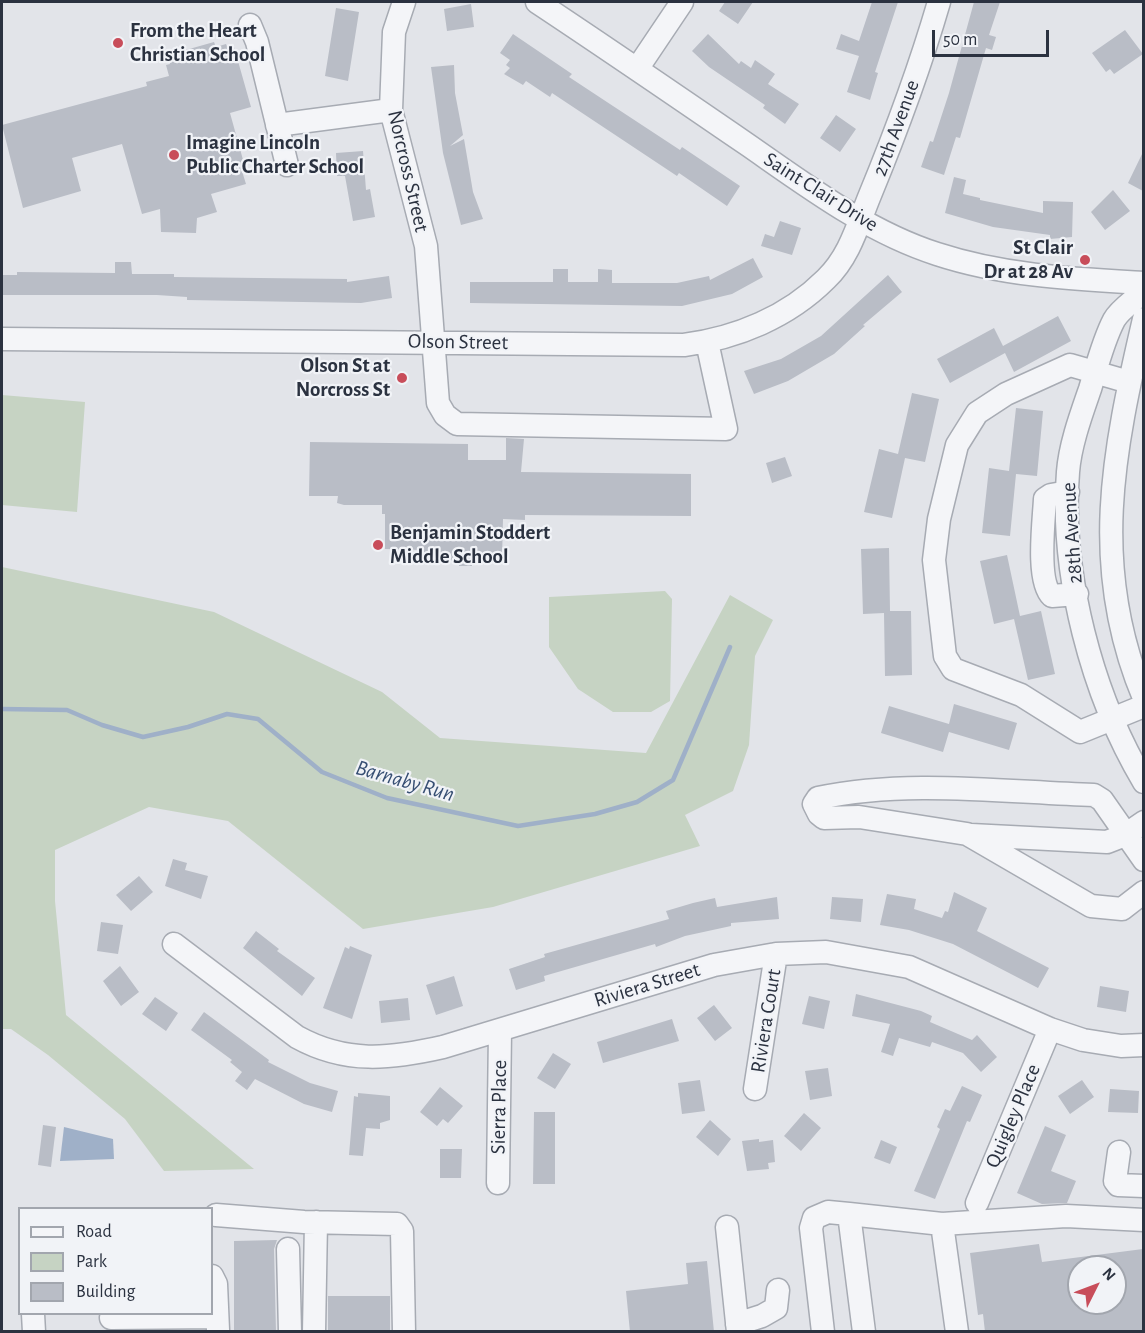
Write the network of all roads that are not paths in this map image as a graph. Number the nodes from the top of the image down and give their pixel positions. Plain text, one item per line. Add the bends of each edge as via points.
1 (404, 2) edge
2 (537, 2) edge
3 (682, 2) edge
4 (939, 2) edge
5 (250, 25) dead end
6 (637, 69) junction
7 (391, 110) junction
8 (277, 125) junction
9 (287, 165) dead end
10 (861, 219) junction
11 (1087, 280) junction
12 (1143, 283) edge
13 (1143, 291) edge
14 (1115, 318) junction
15 (1143, 319) edge
16 (2, 339) edge
17 (435, 342) junction
18 (707, 342) junction
19 (1095, 372) junction
20 (1129, 382) junction
21 (1143, 698) edge
22 (1143, 706) edge
23 (1113, 721) junction
24 (1143, 782) edge
25 (1143, 822) edge
26 (967, 834) junction
27 (1125, 835) junction
28 (1143, 860) edge
29 (1143, 892) edge
30 (174, 944) dead end
31 (776, 954) junction
32 (1050, 1029) junction
33 (500, 1031) junction
34 (1143, 1045) edge
35 (755, 1089) dead end
36 (1119, 1152) dead end
37 (498, 1183) dead end
38 (1143, 1186) edge
39 (977, 1203) dead end
40 (849, 1214) junction
41 (216, 1215) dead end
42 (1143, 1220) edge
43 (315, 1222) junction
44 (942, 1224) junction
45 (727, 1227) dead end
46 (288, 1249) dead end
47 (213, 1278) edge
48 (778, 1290) dead end
49 (33, 1315) edge
50 (111, 1321) edge
51 (218, 1324) edge
52 (738, 1328) edge
53 (34, 1332) edge
54 (290, 1332) edge
55 (314, 1332) edge
56 (404, 1332) edge
57 (823, 1332) edge
58 (864, 1332) edge
59 (957, 1332) edge

1 - 7 street, Norcross Street via 394,33
2 - 6 street, Saint Clair Drive
3 - 6 street
4 - 10 street, 27th Avenue via 897,130
5 - 8 street
6 - 10 street, Saint Clair Drive
7 - 8 street
7 - 17 street, Norcross Street via 426,246
8 - 9 street
10 - 11 street, Saint Clair Drive via 935,254 987,269
10 - 18 street, Olson Street via 846,253 828,278 802,300 751,329
11 - 12 street, Saint Clair Drive
11 - 14 street via 1106,295
13 - 14 street, 28th Avenue
14 - 19 street, 28th Avenue
15 - 20 street, 28th Avenue
16 - 17 street, Olson Street
17 - 18 street, Olson Street
17 - 18 street, Norcross Street via 438,403 457,424 726,429
19 - 20 street
19 - 23 street, 28th Avenue via 1068,471 1071,559 1083,630
19 - 23 street via 1070,365 1006,393 976,413 957,445 939,519 934,560 945,656 953,669 1021,694 1080,732
20 - 21 street, 28th Avenue via 1111,489 1111,555 1123,639
22 - 23 street
23 - 24 street, 28th Avenue
25 - 27 street
26 - 27 street via 1107,842
26 - 27 street via 859,817 824,818 814,804 818,798 838,794 903,788 1094,795 1102,800
26 - 29 street via 1091,906 1122,909
27 - 28 street
30 - 33 street, Riviera Street via 297,1037 318,1048 365,1057 400,1057
31 - 32 street, Riviera Street via 825,952 909,968
31 - 33 street, Riviera Street via 714,965
31 - 35 street, Riviera Court
32 - 34 street, Riviera Street via 1083,1040
32 - 39 street, Quigley Place
33 - 37 street, Sierra Place
36 - 38 street via 1115,1181 1118,1185
40 - 44 street
40 - 57 street via 828,1212 814,1218 811,1228
40 - 58 street
41 - 43 street
42 - 44 street via 1066,1216
43 - 55 street
43 - 56 street via 397,1224 402,1231
44 - 59 street
45 - 52 street
46 - 54 street
47 - 51 street
48 - 52 street via 776,1308
49 - 53 street
50 - 51 street

